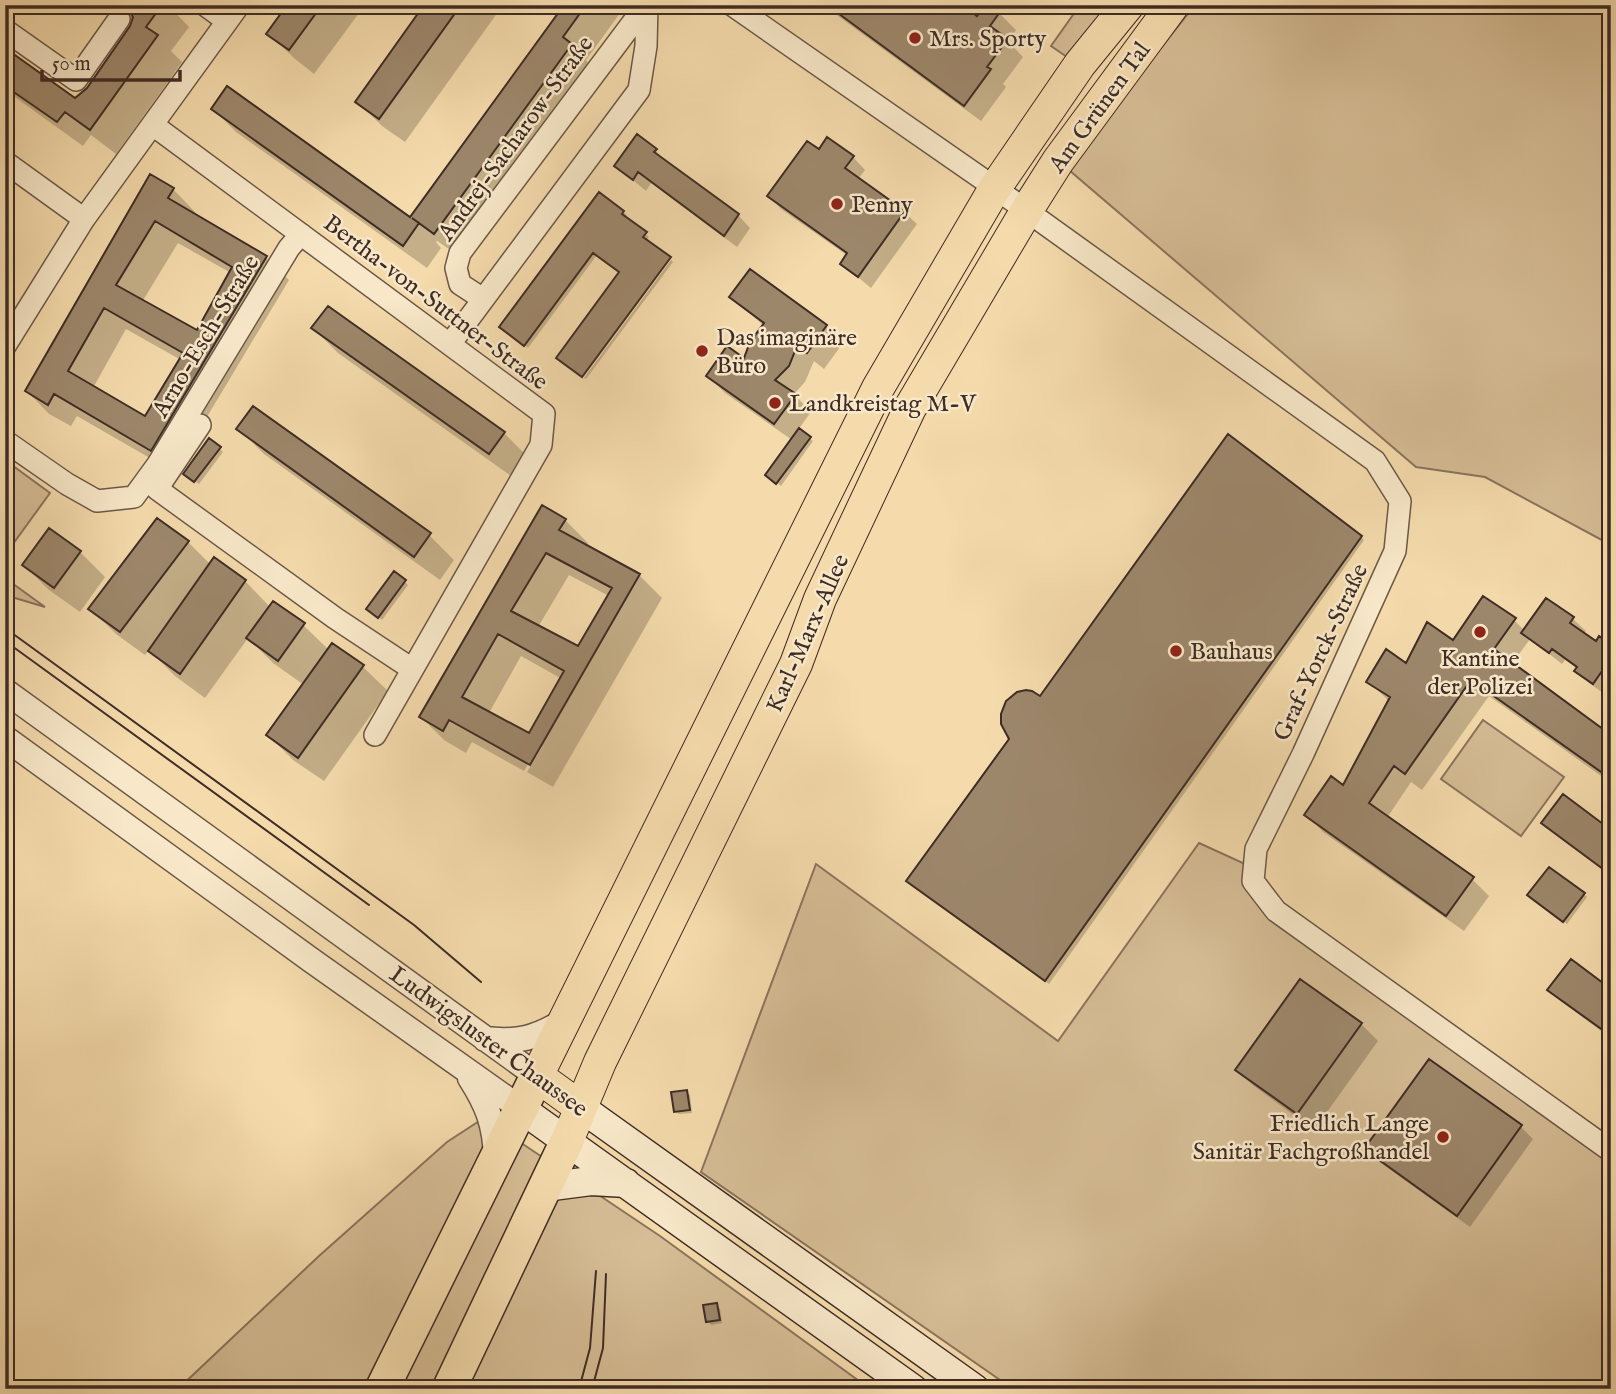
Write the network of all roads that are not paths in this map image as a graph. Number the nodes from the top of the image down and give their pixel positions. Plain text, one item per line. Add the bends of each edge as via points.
1 (205, 5) edge
2 (646, 5) edge
3 (732, 5) edge
4 (1128, 5) edge
5 (1172, 5) edge
6 (233, 13) edge
7 (119, 19) dead end
8 (5, 30) edge
9 (153, 125) junction
10 (5, 162) edge
11 (995, 188) junction
12 (1027, 210) junction
13 (84, 219) junction
14 (301, 234) junction
15 (483, 299) junction
16 (450, 344) junction
17 (5, 345) edge
18 (200, 425) dead end
19 (5, 441) edge
20 (412, 669) junction
21 (5, 691) edge
22 (374, 734) dead end
23 (5, 738) edge
24 (564, 1021) junction
25 (485, 1039) junction
26 (600, 1062) junction
27 (464, 1069) junction
28 (537, 1076) junction
29 (580, 1107) junction
30 (520, 1108) junction
31 (567, 1141) junction
32 (632, 1145) junction
33 (1611, 1151) edge
34 (496, 1158) junction
35 (626, 1183) junction
36 (545, 1187) junction
37 (382, 1389) edge
38 (449, 1389) edge
39 (913, 1389) edge
40 (975, 1389) edge

1 - 6 street
2 - 15 street, Andrej-Sacharow-Straße via 639,90
2 - 15 street, Andrej-Sacharow-Straße via 460,253 456,268 460,284
3 - 11 street, Graf-Yorck-Straße
4 - 11 main road, Am Grünen Tal via 1073,74
5 - 12 main road, Am Grünen Tal
6 - 9 street
7 - 8 street via 76,80
9 - 13 street
9 - 14 street
10 - 13 street
11 - 12 street, Graf-Yorck-Straße
11 - 24 main road, Karl-Marx-Allee via 878,388
12 - 26 main road, Karl-Marx-Allee via 910,408 820,599 796,664
12 - 33 street, Graf-Yorck-Straße via 1375,461 1400,501 1395,551 1256,849 1253,881 1276,911
13 - 17 street
14 - 16 street, Bertha-von-Suttner-Straße
14 - 19 street, Arno-Esch-Straße via 134,496 97,500
15 - 16 street, Andrej-Sacharow-Straße
16 - 20 street, Bertha-von-Suttner-Straße via 544,414 541,445
18 - 20 street via 157,489
20 - 22 street, Bertha-von-Suttner-Straße
21 - 25 street, Ludwigsluster Chaussee
23 - 27 street, Ludwigsluster Chaussee
24 - 25 street via 528,1038
24 - 28 main road, Karl-Marx-Allee
25 - 28 street, Ludwigsluster Chaussee
26 - 29 main road, Karl-Marx-Allee
26 - 32 main road via 607,1104
27 - 30 street, Ludwigsluster Chaussee
27 - 34 street via 491,1117
28 - 29 main road, Ludwigsluster Chaussee
28 - 30 highway
29 - 31 main road, Karl-Marx-Allee
29 - 32 main road, Ludwigsluster Chaussee
30 - 31 main road, Ludwigsluster Chaussee
30 - 34 highway
31 - 35 main road, Ludwigsluster Chaussee
31 - 36 highway
32 - 40 main road, Ludwigsluster Chaussee
34 - 37 highway
35 - 36 main road via 567,1182
35 - 39 main road, Ludwigsluster Chaussee
36 - 38 highway

